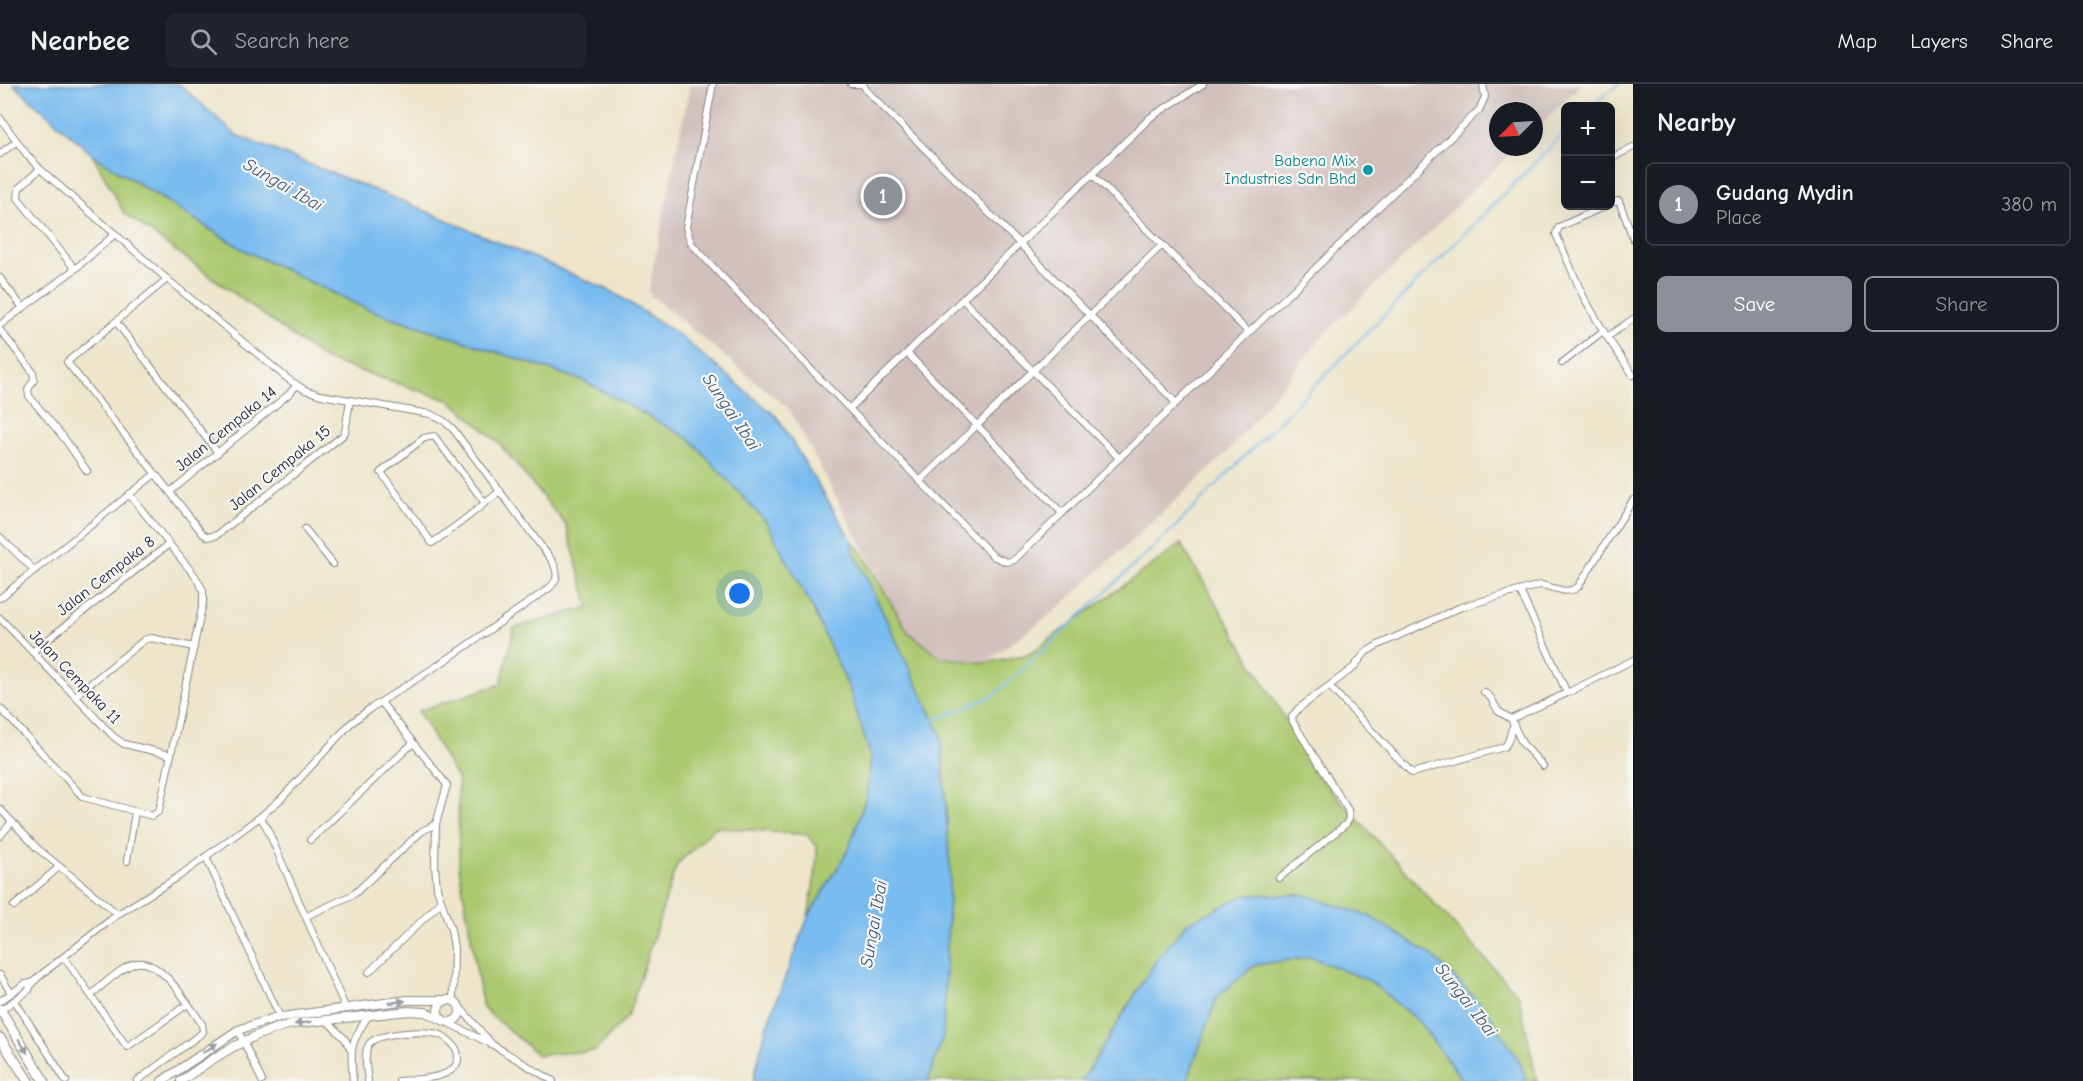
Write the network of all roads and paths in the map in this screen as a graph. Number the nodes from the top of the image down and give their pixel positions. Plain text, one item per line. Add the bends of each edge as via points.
1 (713, 84) edge
2 (851, 84) edge
3 (863, 84) edge
4 (1203, 84) edge
5 (1483, 84) edge
6 (0, 118) edge
7 (17, 141) junction
8 (1633, 147) edge
9 (0, 154) edge
10 (1615, 157) edge
11 (40, 169) junction
12 (1092, 174) junction
13 (1615, 202) edge
14 (1596, 210) edge
15 (115, 234) junction
16 (1633, 238) edge
17 (1020, 244) junction
18 (1162, 245) junction
19 (75, 269) junction
20 (0, 278) edge
21 (167, 279) junction
22 (963, 300) junction
23 (23, 308) junction
24 (1090, 315) junction
25 (1633, 319) edge
26 (116, 322) junction
27 (1, 326) edge
28 (1248, 332) junction
29 (1605, 334) junction
30 (908, 354) junction
31 (1562, 363) dead end
32 (1033, 371) junction
33 (1633, 375) edge
34 (297, 385) junction
35 (350, 400) junction
36 (1176, 403) junction
37 (850, 408) junction
38 (977, 425) junction
39 (218, 453) junction
40 (1119, 458) junction
41 (87, 471) dead end
42 (155, 474) junction
43 (921, 480) junction
44 (500, 491) junction
45 (170, 492) junction
46 (129, 494) junction
47 (1633, 500) edge
48 (485, 503) junction
49 (1062, 513) junction
50 (305, 529) dead end
51 (0, 537) edge
52 (169, 544) junction
53 (333, 564) dead end
54 (34, 570) junction
55 (1520, 591) junction
56 (0, 598) edge
57 (0, 618) edge
58 (194, 647) junction
59 (32, 652) junction
60 (1633, 660) edge
61 (1329, 686) junction
62 (1484, 692) dead end
63 (1567, 693) junction
64 (75, 696) junction
65 (381, 702) junction
66 (0, 708) edge
67 (1512, 722) junction
68 (413, 743) junction
69 (171, 755) junction
70 (1543, 766) dead end
71 (0, 808) edge
72 (135, 812) junction
73 (260, 818) junction
74 (12, 822) junction
75 (436, 824) junction
76 (0, 836) edge
77 (310, 840) dead end
78 (206, 857) junction
79 (127, 861) dead end
80 (59, 867) junction
81 (1279, 878) dead end
82 (441, 902) junction
83 (14, 906) dead end
84 (118, 914) junction
85 (307, 916) junction
86 (64, 957) junction
87 (369, 972) dead end
88 (0, 975) edge
89 (32, 983) junction
90 (11, 993) junction
91 (90, 995) junction
92 (15, 1001) junction
93 (454, 1002) junction
94 (188, 1004) junction
95 (0, 1008) edge
96 (346, 1009) junction
97 (369, 1016) junction
98 (280, 1017) junction
99 (326, 1020) junction
100 (445, 1021) junction
101 (238, 1030) junction
102 (0, 1038) edge
103 (243, 1041) junction
104 (494, 1045) junction
105 (351, 1050) junction
106 (184, 1080) edge
107 (28, 1081) edge
108 (44, 1081) edge
109 (66, 1081) edge
110 (137, 1081) edge
111 (162, 1081) edge
112 (261, 1081) edge
113 (353, 1081) edge
114 (369, 1081) edge
115 (399, 1081) edge
116 (552, 1081) edge

1 - 37 street via 687,235 763,321
2 - 3 street
3 - 17 street
4 - 12 street via 1151,117
5 - 28 street via 1485,97 1479,110
6 - 7 street
7 - 9 street
7 - 11 street
8 - 10 street
11 - 15 street
11 - 19 street via 19,188 18,198
12 - 17 street
12 - 18 street
13 - 16 street via 1619,201
14 - 29 street via 1558,227 1556,234 1582,296
15 - 19 street
15 - 21 street
17 - 22 street
17 - 24 street
18 - 24 street
18 - 28 street
19 - 23 street
20 - 23 street
21 - 26 street
21 - 34 street
22 - 30 street
22 - 32 street
23 - 27 street
24 - 32 street
24 - 36 street
25 - 29 street
26 - 39 street
26 - 42 street via 66,362
27 - 41 street via 33,372 29,396
28 - 36 street
29 - 31 street
29 - 33 street
30 - 37 street
30 - 38 street
32 - 38 street
32 - 40 street
34 - 35 street via 321,395
34 - 39 street, Jalan Cempaka 14
35 - 44 street via 434,416 453,429
35 - 45 street, Jalan Cempaka 15 via 342,436 217,535 203,534
36 - 40 street
37 - 43 street
38 - 43 street
38 - 49 street
39 - 45 street, Jalan Cempaka 14
40 - 49 street
42 - 45 street
42 - 46 street
43 - 49 street via 1001,561 1014,560
44 - 48 street
44 - 65 street via 553,562 557,571 555,583
46 - 52 street
46 - 54 street
47 - 55 street via 1578,587 1564,592 1540,585
48 - 48 street via 432,543 381,472 424,438 434,436
50 - 53 street
51 - 54 street
52 - 58 street via 203,590
52 - 59 street, Jalan Cempaka 8
54 - 56 street
55 - 61 street via 1461,608 1378,645
55 - 63 street
57 - 59 street, Jalan Cempaka 11
58 - 64 street via 144,640
58 - 69 street
59 - 64 street, Jalan Cempaka 11
60 - 63 street
61 - 67 street via 1412,773 1504,747
61 - 81 street via 1292,717 1348,810 1349,819
62 - 67 street
63 - 67 street
64 - 69 street, Jalan Cempaka 11 via 119,741
65 - 68 street
65 - 73 street via 350,724
66 - 72 street via 83,797
67 - 70 street via 1522,743
68 - 75 street via 447,786
68 - 77 street
69 - 72 street via 161,808 152,816
71 - 74 street
72 - 79 street
73 - 78 street
73 - 85 street
74 - 76 street
74 - 80 street
75 - 82 street via 435,866
75 - 85 street via 422,831 354,894
78 - 84 street
78 - 98 street
80 - 83 street
80 - 84 street
82 - 87 street
82 - 93 street via 454,948
84 - 86 street
85 - 96 street
86 - 89 street
86 - 91 street
88 - 90 street
89 - 90 street
89 - 92 street
90 - 95 street
91 - 94 street via 125,969 144,963 161,972
91 - 94 street via 127,1047
92 - 95 street
92 - 109 street
96 -> 93 street via 407,1000
93 - 100 street via 460,1012 457,1019
93 - 100 street via 443,1002 439,1007
93 - 104 street
94 - 110 street via 203,1032
95 -> 108 main road
96 - 98 street
97 - 99 street
97 - 100 street via 417,1011
97 - 105 street
98 - 101 street
99 -> 103 street via 275,1028
99 - 105 street
100 - 104 street
101 - 103 street
111 -> 101 street
102 - 107 main road
103 - 106 street
103 - 112 street
104 - 116 street
105 - 113 street
114 - 115 street via 366,1052 369,1044 382,1036 426,1032 442,1035 453,1044 458,1053 454,1069 437,1077

